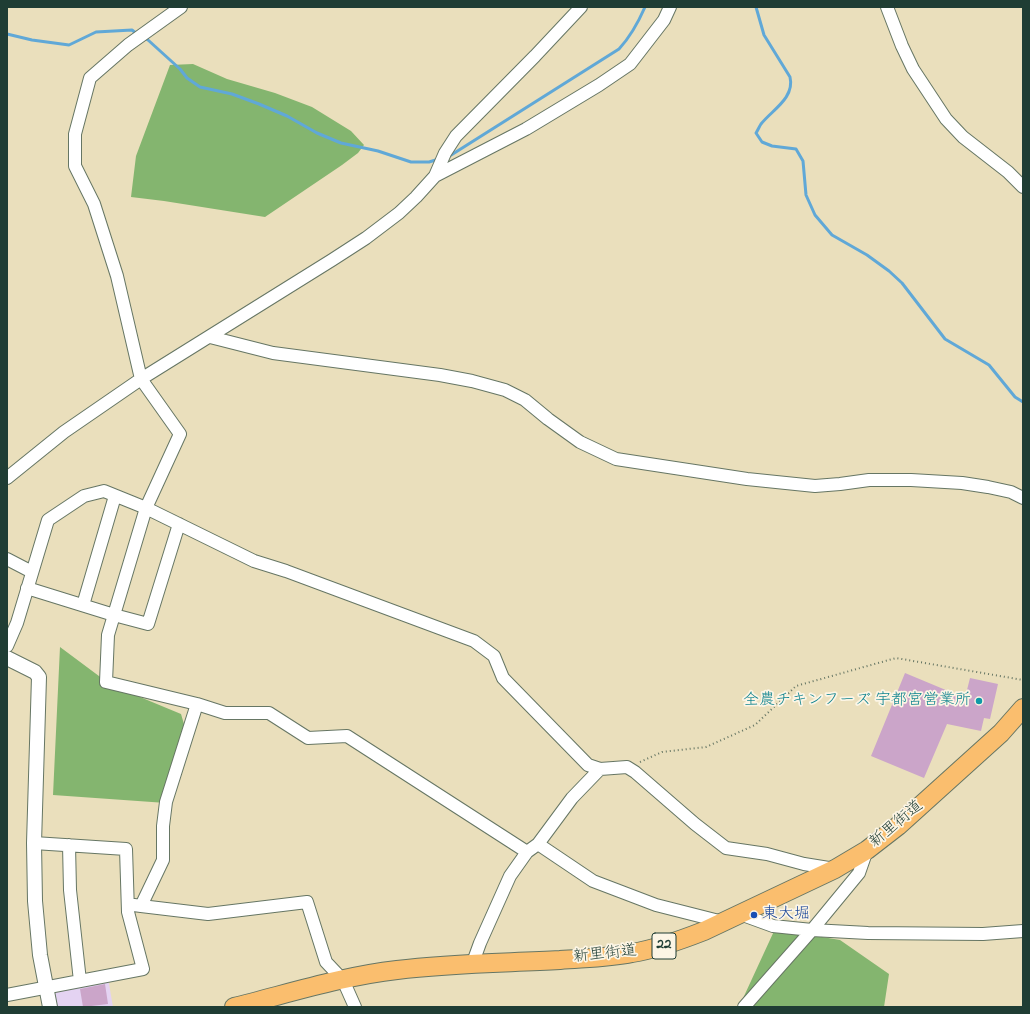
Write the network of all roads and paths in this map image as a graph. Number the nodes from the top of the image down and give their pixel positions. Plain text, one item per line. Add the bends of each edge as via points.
1 (181, 7) edge
2 (581, 7) edge
3 (670, 7) edge
4 (887, 7) edge
5 (437, 171) junction
6 (1023, 186) edge
7 (210, 337) junction
8 (141, 379) junction
9 (7, 478) edge
10 (115, 496) junction
11 (1023, 498) edge
12 (146, 508) junction
13 (179, 524) junction
14 (7, 559) edge
15 (32, 572) junction
16 (27, 588) junction
17 (83, 606) junction
18 (114, 615) junction
19 (12, 620) edge
20 (7, 646) edge
21 (7, 658) edge
22 (1023, 680) edge
23 (197, 704) junction
24 (1023, 708) edge
25 (627, 767) junction
26 (600, 769) junction
27 (34, 843) junction
28 (538, 844) junction
29 (69, 845) junction
30 (867, 850) junction
31 (527, 852) junction
32 (835, 868) junction
33 (128, 905) junction
34 (141, 906) junction
35 (740, 914) junction
36 (723, 922) junction
37 (812, 930) junction
38 (1023, 931) edge
39 (472, 965) junction
40 (343, 980) junction
41 (80, 981) junction
42 (46, 987) junction
43 (7, 994) edge
44 (50, 1007) edge
45 (234, 1007) edge
46 (355, 1007) edge
47 (744, 1007) edge

1 - 8 street via 135,40 90,78 74,134 75,166 94,204 117,276
2 - 5 street via 456,136
3 - 5 street via 664,20 630,64 526,129
4 - 6 street via 913,69 946,119 963,137
5 - 7 street via 399,213 366,238
7 - 8 street
7 - 11 street via 273,353 472,381 505,390 525,400 580,442 616,459 815,486 869,480 962,483 1011,492
8 - 9 street via 64,432
8 - 12 street via 180,434
10 - 12 street
10 - 15 street via 104,491 84,496 48,520
10 - 17 street
12 - 13 street
12 - 18 street
13 - 18 street via 148,624
13 - 26 street via 254,561 474,641 494,656 503,678 555,732 588,765
14 - 15 street
15 - 16 street
16 - 17 street
16 - 19 street
17 - 18 street
18 - 23 street via 108,635 106,682
19 - 20 street
21 - 27 street via 35,672 39,677
22 - 25 path via 896,658 796,686 755,725 706,747 662,752
23 - 31 street via 225,713 269,713 308,738 347,736
23 - 34 street via 166,802 163,860
24 - 30 main road, 新里街道 / 22 via 1001,733 898,826
25 - 26 street
25 - 32 street via 726,848
26 - 28 street via 572,798
27 - 29 street
27 - 42 street via 35,901
28 - 31 street
28 - 36 street via 593,881 656,905
29 - 33 street via 126,849
29 - 41 street via 70,890
30 - 32 main road, 新里街道 / 22
30 - 37 street via 859,873
31 - 39 street via 510,876
32 - 35 main road, 新里街道 / 22
33 - 34 street
33 - 41 street via 143,969
34 - 40 street via 208,914 307,902 326,962
35 - 36 main road, 新里街道 / 22
35 - 37 street via 773,926
36 - 39 main road, 新里街道 / 22 via 659,948 632,954
37 - 38 street via 983,934
37 - 47 street
39 - 40 main road, 新里街道 / 22 via 395,970
40 - 45 main road, 新里街道 / 22
40 - 46 street
41 - 42 street
42 - 43 street
42 - 44 street

